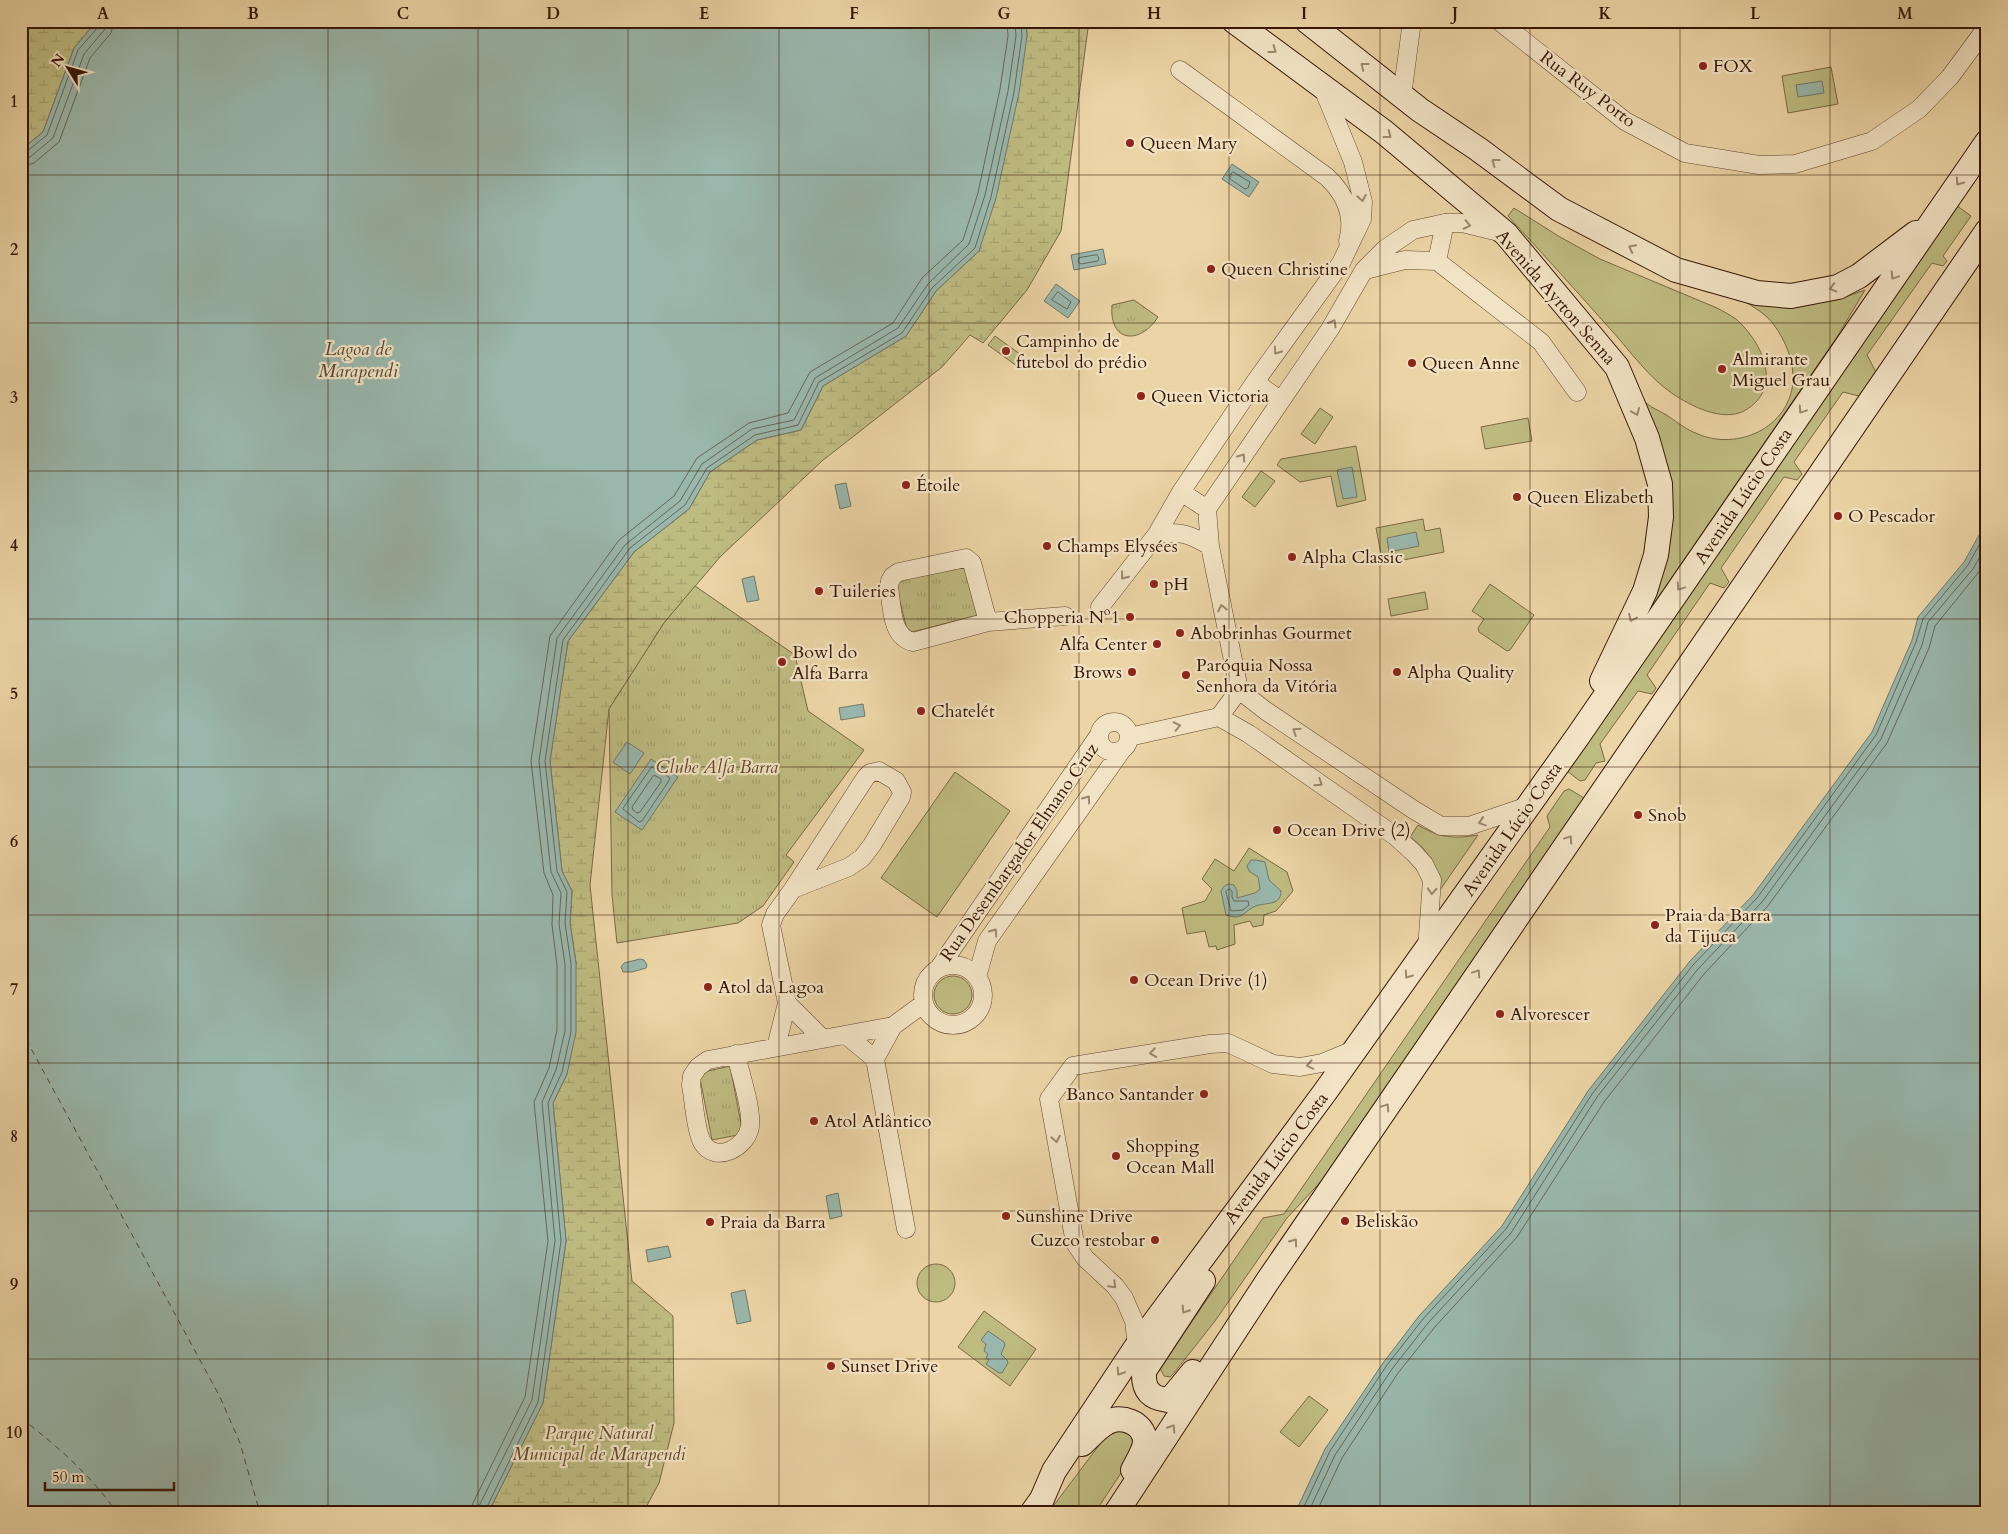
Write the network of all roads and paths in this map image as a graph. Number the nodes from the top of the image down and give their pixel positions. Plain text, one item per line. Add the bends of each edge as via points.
1 (1234, 21) edge
2 (1307, 21) edge
3 (1412, 21) edge
4 (1499, 21) edge
5 (1987, 27) edge
6 (1180, 70) dead end
7 (1322, 86) junction
8 (1402, 96) junction
9 (1987, 142) edge
10 (1353, 162) junction
11 (1327, 177) junction
12 (1931, 222) junction
13 (1445, 223) junction
14 (1987, 231) edge
15 (1506, 234) junction
16 (1437, 261) junction
17 (1341, 263) junction
18 (1364, 270) junction
19 (1255, 382) junction
20 (1577, 392) dead end
21 (1281, 402) junction
22 (1181, 492) junction
23 (1207, 509) junction
24 (1157, 534) junction
25 (1210, 546) junction
26 (1100, 607) dead end
27 (1065, 616) dead end
28 (988, 622) junction
29 (1239, 690) junction
30 (1266, 711) junction
31 (1219, 717) junction
32 (1249, 734) junction
33 (1100, 735) junction
34 (1578, 736) junction
35 (1126, 743) junction
36 (1528, 806) junction
37 (793, 889) junction
38 (1427, 950) junction
39 (939, 968) junction
40 (977, 977) junction
41 (787, 1003) junction
42 (923, 1004) junction
43 (893, 1026) junction
44 (846, 1035) junction
45 (823, 1039) junction
46 (776, 1047) junction
47 (1356, 1049) junction
48 (736, 1054) junction
49 (875, 1059) junction
50 (1325, 1092) junction
51 (906, 1228) dead end
52 (1267, 1282) junction
53 (1138, 1346) junction
54 (1054, 1471) junction
55 (1032, 1513) edge
56 (1116, 1513) edge

1 -> 7 main road, Avenida Ayrton Senna
8 -> 2 main road
3 - 8 street
4 - 5 street, Rua Ruy Porto via 1625,121 1684,153 1759,166 1795,164 1872,141 1919,109 1950,78
6 - 11 street
7 - 10 street
7 -> 15 main road, Avenida Ayrton Senna via 1405,148
12 -> 8 main road via 1871,268 1838,288 1791,296 1757,293 1676,270 1558,209
9 -> 12 main road, Avenida Lúcio Costa
10 - 11 street via 1347,172
10 -> 17 street via 1363,202 1362,219
11 - 17 street via 1337,186 1349,212 1351,230
12 -> 34 main road, Avenida Lúcio Costa
13 -> 15 street via 1462,223
13 - 16 street
13 - 18 street via 1413,230 1385,249
52 -> 14 main road
15 -> 34 main road, Avenida Ayrton Senna via 1617,367 1647,438 1660,484 1656,555 1645,591
16 - 18 street via 1405,260
16 - 20 street via 1541,342
17 -> 19 street
21 -> 18 street via 1330,329
19 - 21 street
19 - 22 street
23 -> 21 street
22 - 23 street
22 - 24 street
23 - 25 street
24 - 25 street via 1186,534
24 -> 26 street
29 -> 25 street
27 - 28 street
28 - 28 street via 914,642 906,640 896,628 890,581 900,572 966,558 972,563
29 - 30 street
29 - 31 street
30 - 32 street
36 -> 30 street via 1469,826 1441,826
31 - 32 street
35 -> 31 street
32 -> 38 street via 1395,836 1424,864 1432,880
33 - 35 street via 1105,748 1113,752
33 - 35 street via 1104,726 1118,722 1126,727
33 - 39 street, Rua Desembargador Elmano Cruz
34 - 36 main road, Avenida Lúcio Costa
40 -> 35 street, Rua Desembargador Elmano Cruz via 987,941
36 - 38 main road, Avenida Lúcio Costa
37 - 37 street via 849,867 862,858 901,797 902,792 896,782 879,771 866,777
37 - 41 street via 775,914 771,926
38 -> 47 main road, Avenida Lúcio Costa
39 - 40 street via 960,966
39 - 42 street via 925,983
40 - 42 street via 982,992 981,1008 966,1023 956,1026 936,1021
41 - 45 street
41 - 46 street
42 - 43 street
43 - 44 street
43 - 49 street
44 - 45 street
44 - 49 street
45 - 46 street
46 - 48 street
47 - 50 main road, Avenida Lúcio Costa
47 -> 53 street via 1322,1063 1300,1067 1273,1064 1228,1044 1083,1064 1073,1066 1049,1098 1076,1243 1124,1298 1134,1321
48 - 48 street via 750,1128 734,1150 721,1153 710,1150 703,1143 692,1076 708,1060
49 - 51 street
50 -> 52 main road via 1144,1371 1143,1383 1148,1392 1158,1399 1168,1400 1174,1395
50 - 53 main road, Avenida Lúcio Costa
56 -> 52 main road
53 -> 54 main road, Avenida Lúcio Costa
54 - 55 main road, Avenida Lúcio Costa
54 - 56 main road via 1106,1422 1122,1419 1133,1422 1141,1429 1144,1441

